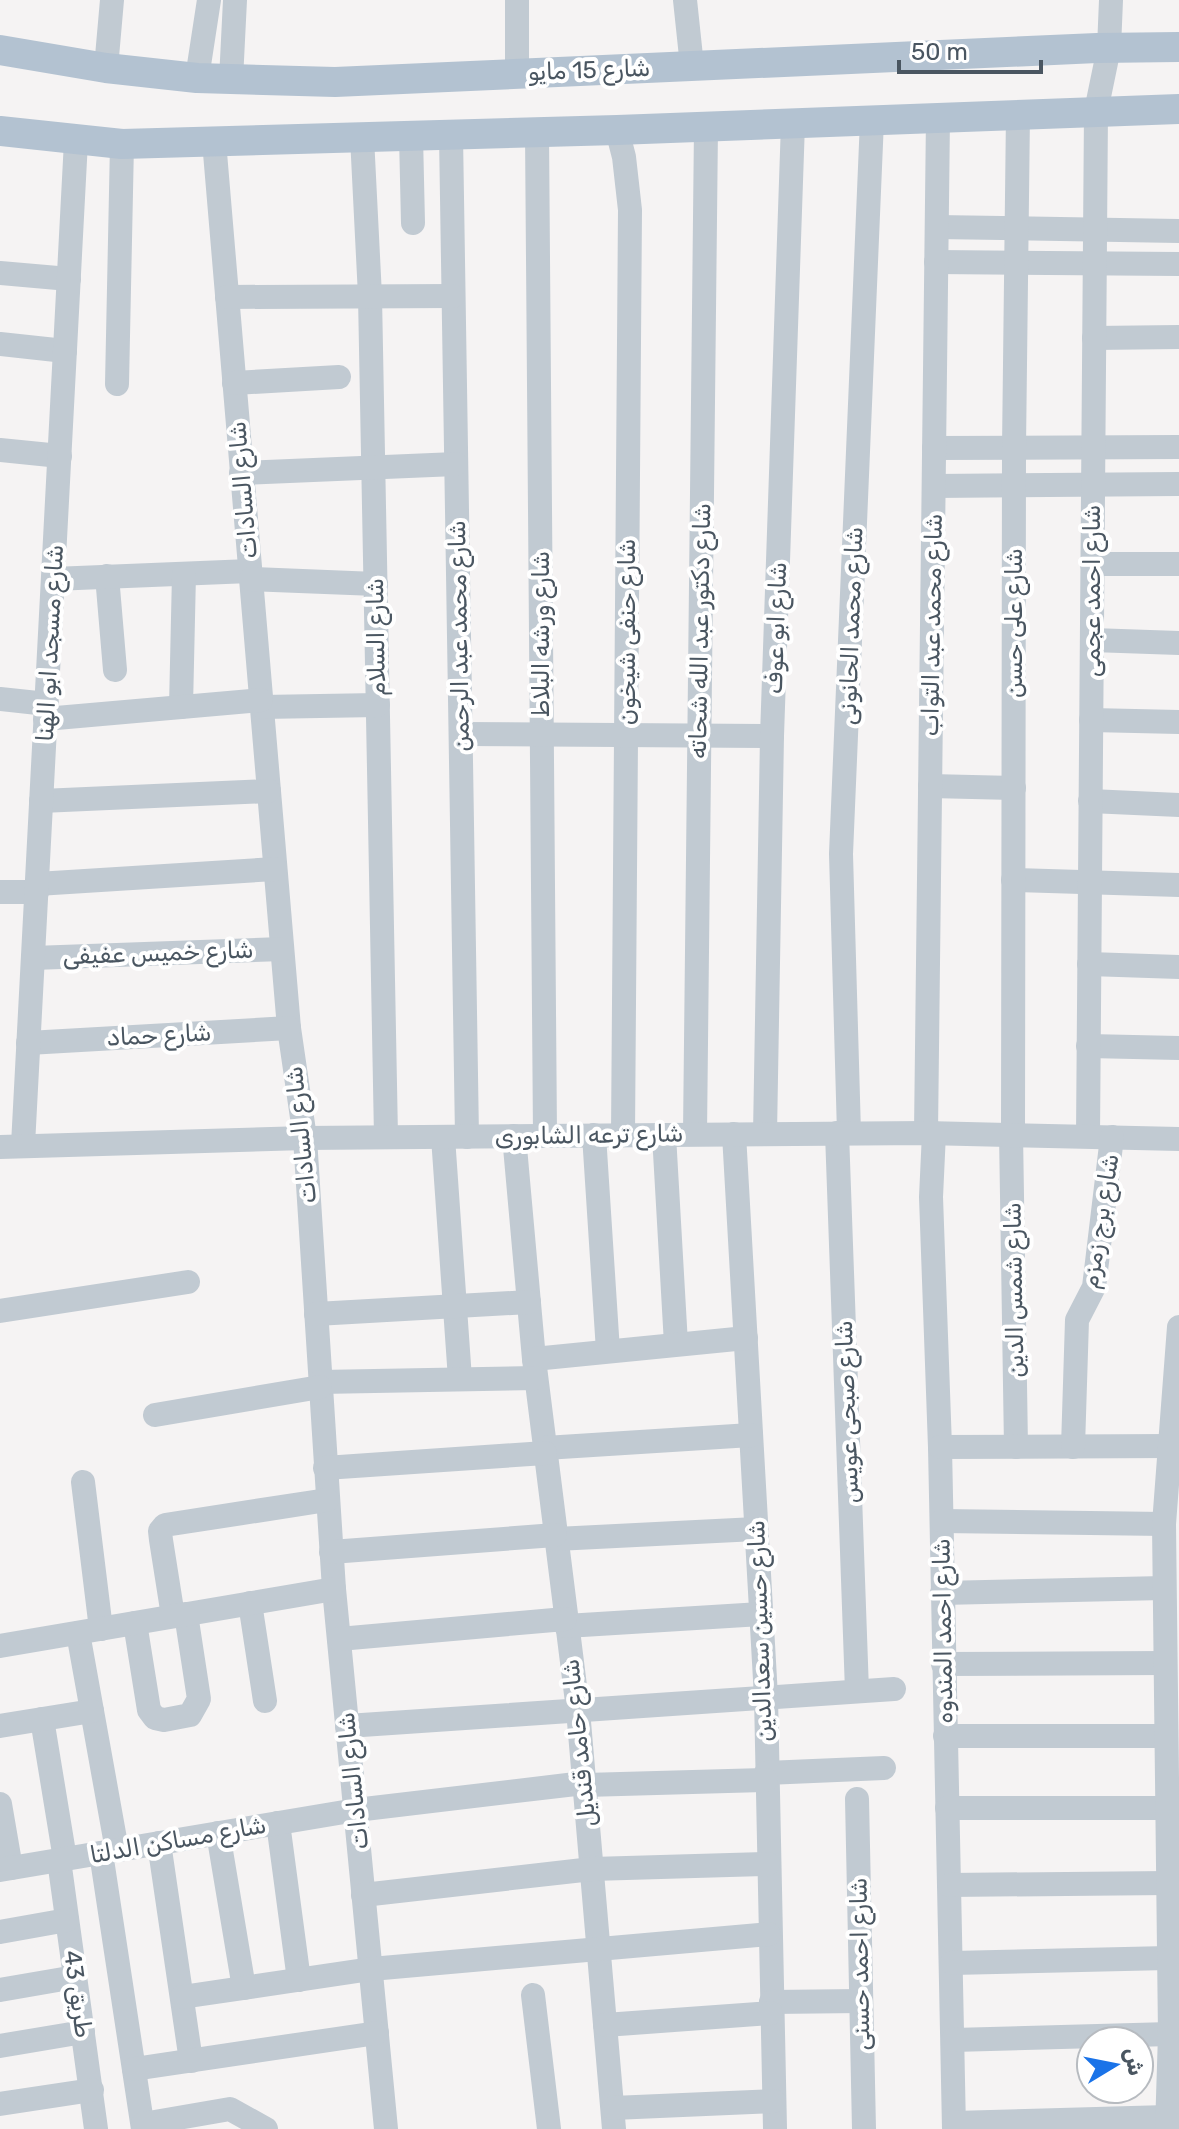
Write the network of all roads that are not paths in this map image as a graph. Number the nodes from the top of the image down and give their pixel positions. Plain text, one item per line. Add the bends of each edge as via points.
1 (112, 0) edge
2 (209, 0) edge
3 (235, 0) edge
4 (517, 0) edge
5 (685, 0) edge
6 (1111, 0) edge
7 (1179, 47) edge
8 (1109, 48) junction
9 (0, 50) edge
10 (692, 66) junction
11 (106, 68) junction
12 (517, 73) junction
13 (197, 78) junction
14 (231, 80) junction
15 (1179, 109) edge
16 (1096, 111) junction
17 (1018, 113) junction
18 (938, 117) junction
19 (872, 120) junction
20 (793, 123) junction
21 (706, 127) junction
22 (617, 130) junction
23 (0, 131) edge
24 (537, 133) junction
25 (451, 135) junction
26 (411, 136) junction
27 (362, 137) junction
28 (76, 141) junction
29 (214, 141) junction
30 (122, 144) junction
31 (413, 223) dead end
32 (937, 227) junction
33 (1016, 228) junction
34 (1095, 230) junction
35 (1179, 231) edge
36 (936, 262) junction
37 (1016, 263) junction
38 (1095, 263) junction
39 (1179, 264) edge
40 (0, 273) edge
41 (69, 279) junction
42 (370, 296) junction
43 (453, 296) junction
44 (227, 297) junction
45 (1179, 337) edge
46 (1094, 338) junction
47 (0, 344) edge
48 (65, 351) junction
49 (339, 377) dead end
50 (234, 383) junction
51 (117, 384) dead end
52 (1094, 447) junction
53 (1179, 447) edge
54 (934, 448) junction
55 (1014, 448) junction
56 (0, 450) edge
57 (60, 456) junction
58 (456, 464) junction
59 (373, 467) junction
60 (241, 473) junction
61 (1179, 484) edge
62 (1014, 485) junction
63 (1093, 485) junction
64 (934, 486) junction
65 (1092, 564) junction
66 (1179, 564) edge
67 (184, 574) junction
68 (250, 575) junction
69 (107, 576) junction
70 (53, 579) junction
71 (376, 584) junction
72 (1092, 640) junction
73 (1179, 643) edge
74 (115, 670) dead end
75 (0, 699) edge
76 (261, 703) junction
77 (378, 705) junction
78 (181, 707) junction
79 (46, 712) junction
80 (1091, 720) junction
81 (1179, 722) edge
82 (461, 734) junction
83 (542, 735) junction
84 (627, 735) junction
85 (698, 735) junction
86 (772, 736) junction
87 (930, 786) junction
88 (1014, 788) junction
89 (269, 791) junction
90 (41, 801) junction
91 (1090, 801) junction
92 (1179, 805) edge
93 (275, 869) junction
94 (1013, 880) junction
95 (1090, 882) junction
96 (1179, 885) edge
97 (37, 888) junction
98 (0, 892) edge
99 (282, 949) junction
100 (33, 958) junction
101 (1089, 964) junction
102 (1179, 967) edge
103 (289, 1028) junction
104 (28, 1043) junction
105 (1088, 1046) junction
106 (1179, 1048) edge
107 (843, 1133) junction
108 (930, 1133) junction
109 (1012, 1133) junction
110 (695, 1134) junction
111 (734, 1134) junction
112 (765, 1134) junction
113 (594, 1135) junction
114 (623, 1135) junction
115 (664, 1135) junction
116 (514, 1136) junction
117 (545, 1136) junction
118 (1088, 1136) junction
119 (386, 1137) junction
120 (455, 1137) junction
121 (1112, 1137) junction
122 (305, 1138) junction
123 (1179, 1139) edge
124 (12, 1146) edge
125 (188, 1282) dead end
126 (529, 1302) junction
127 (455, 1305) junction
128 (0, 1311) edge
129 (316, 1314) junction
130 (746, 1338) junction
131 (1178, 1342) edge
132 (676, 1344) junction
133 (608, 1351) junction
134 (535, 1368) junction
135 (460, 1379) junction
136 (320, 1385) junction
137 (155, 1415) dead end
138 (751, 1435) junction
139 (1173, 1438) edge
140 (940, 1447) junction
141 (1016, 1447) junction
142 (1073, 1447) junction
143 (545, 1450) junction
144 (325, 1468) junction
145 (83, 1482) dead end
146 (327, 1500) junction
147 (942, 1521) junction
148 (1169, 1521) edge
149 (756, 1529) junction
150 (555, 1537) junction
151 (331, 1552) junction
152 (334, 1589) junction
153 (942, 1593) junction
154 (1169, 1601) edge
155 (250, 1603) junction
156 (761, 1614) junction
157 (179, 1615) junction
158 (135, 1623) junction
159 (566, 1623) junction
160 (89, 1631) junction
161 (339, 1639) junction
162 (0, 1646) edge
163 (1165, 1663) junction
164 (943, 1664) junction
165 (894, 1689) dead end
166 (857, 1691) junction
167 (1172, 1692) edge
168 (766, 1697) junction
169 (265, 1701) dead end
170 (578, 1710) junction
171 (92, 1711) junction
172 (42, 1719) junction
173 (0, 1726) edge
174 (347, 1726) junction
175 (945, 1736) junction
176 (1166, 1736) junction
177 (884, 1768) dead end
178 (766, 1776) junction
179 (1173, 1783) edge
180 (584, 1784) junction
181 (857, 1799) dead end
182 (0, 1804) edge
183 (947, 1808) junction
184 (1167, 1808) junction
185 (356, 1810) junction
186 (278, 1823) junction
187 (218, 1833) junction
188 (159, 1843) junction
189 (109, 1852) junction
190 (62, 1859) junction
191 (768, 1864) junction
192 (6, 1869) edge
193 (592, 1869) junction
194 (1171, 1882) edge
195 (949, 1885) junction
196 (363, 1895) junction
197 (67, 1920) junction
198 (0, 1932) edge
199 (769, 1934) junction
200 (598, 1948) junction
201 (1168, 1958) junction
202 (952, 1963) junction
203 (371, 1969) junction
204 (75, 1977) junction
205 (299, 1980) junction
206 (244, 1988) junction
207 (0, 1990) edge
208 (533, 1995) dead end
209 (182, 1997) junction
210 (861, 2001) junction
211 (771, 2008) junction
212 (605, 2025) junction
213 (1173, 2030) edge
214 (83, 2032) junction
215 (377, 2033) junction
216 (953, 2040) junction
217 (0, 2046) edge
218 (191, 2061) junction
219 (134, 2069) junction
220 (92, 2090) junction
221 (774, 2101) junction
222 (0, 2104) edge
223 (614, 2118) edge
224 (1167, 2123) edge
225 (143, 2126) edge
226 (954, 2126) edge
227 (96, 2129) edge
228 (266, 2129) edge
229 (386, 2129) edge
230 (549, 2129) edge
231 (775, 2129) edge
232 (864, 2129) edge

1 - 11 street
2 - 13 street
3 - 14 street
4 - 12 street
5 - 10 street
6 - 8 street, شارع احمد عجمى
7 - 8 main road, شارع 15 مايو
8 - 10 main road, شارع 15 مايو
8 - 16 street, شارع احمد عجمى
9 - 11 main road, شارع 15 مايو
10 - 12 main road, شارع 15 مايو
11 - 13 main road, شارع 15 مايو
12 - 14 main road, شارع 15 مايو via 335,82
13 - 14 main road, شارع 15 مايو
15 - 16 main road
16 - 17 main road
16 - 34 street, شارع احمد عجمى
17 - 18 main road
17 - 33 street, شارع على حسن
18 - 19 main road
18 - 32 street, شارع محمد عبد التواب
19 - 20 main road
19 - 107 street, شارع محمد الحانونى via 841,854
20 - 21 main road
20 - 86 street, شارع ابو عوف
21 - 22 main road
21 - 85 street, شارع دكتور عبد الله شحاته
22 - 24 main road
22 - 84 street, شارع حنفى شيخون via 630,210
23 - 28 main road
24 - 25 main road
24 - 83 street, شارع ورشه البلاط
25 - 26 main road
25 - 43 street, شارع محمد عبد الرحمن
26 - 27 main road
26 - 31 street
27 - 29 main road
27 - 42 street, شارع السلام
28 - 30 main road
28 - 41 street, شارع مسجد ابو الهنا
29 - 30 main road
29 - 44 street, شارع السادات
30 - 51 street
32 - 33 street
32 - 36 street, شارع محمد عبد التواب
33 - 34 street
33 - 37 street, شارع على حسن
34 - 35 street
34 - 38 street, شارع احمد عجمى
36 - 37 street
36 - 54 street, شارع محمد عبد التواب
37 - 38 street
37 - 55 street, شارع على حسن
38 - 39 street
38 - 46 street, شارع احمد عجمى
40 - 41 street
41 - 48 street, شارع مسجد ابو الهنا
42 - 43 street
42 - 44 street
42 - 59 street, شارع السلام
43 - 58 street, شارع محمد عبد الرحمن
44 - 50 street, شارع السادات
45 - 46 street
46 - 52 street, شارع احمد عجمى
47 - 48 street
48 - 57 street, شارع مسجد ابو الهنا
49 - 50 street
50 - 60 street, شارع السادات
52 - 53 street
52 - 55 street
52 - 63 street, شارع احمد عجمى
54 - 55 street
54 - 64 street, شارع محمد عبد التواب
55 - 62 street, شارع على حسن
56 - 57 street
57 - 70 street, شارع مسجد ابو الهنا
58 - 59 street
58 - 82 street, شارع محمد عبد الرحمن
59 - 60 street
59 - 71 street, شارع السلام
60 - 68 street, شارع السادات
61 - 63 street
62 - 63 street
62 - 64 street
62 - 88 street, شارع على حسن
63 - 65 street, شارع احمد عجمى
64 - 87 street, شارع محمد عبد التواب
65 - 66 street
65 - 72 street, شارع احمد عجمى
67 - 68 street
67 - 69 street
67 - 78 street
68 - 71 street
68 - 76 street, شارع السادات
69 - 70 street
69 - 74 street
70 - 79 street, شارع مسجد ابو الهنا
71 - 77 street, شارع السلام
72 - 73 street
72 - 80 street, شارع احمد عجمى
75 - 79 street
76 - 77 street
76 - 78 street
76 - 89 street, شارع السادات
77 - 119 street, شارع السلام
78 - 79 street
79 - 90 street, شارع مسجد ابو الهنا
80 - 81 street
80 - 91 street, شارع احمد عجمى
82 - 83 street
82 - 120 street, شارع محمد عبد الرحمن
83 - 84 street
83 - 117 street, شارع ورشه البلاط
84 - 85 street
84 - 114 street, شارع حنفى شيخون
85 - 86 street
85 - 110 street, شارع دكتور عبد الله شحاته
86 - 112 street, شارع ابو عوف
87 - 88 street
87 - 108 street, شارع محمد عبد التواب
88 - 94 street, شارع على حسن
89 - 90 street
89 - 93 street, شارع السادات
90 - 97 street, شارع مسجد ابو الهنا
91 - 92 street
91 - 95 street, شارع احمد عجمى
93 - 97 street
93 - 99 street, شارع السادات
94 - 95 street
94 - 109 street, شارع على حسن
95 - 96 street
95 - 101 street, شارع احمد عجمى
97 - 98 street
97 - 100 street, شارع مسجد ابو الهنا
99 - 100 street, شارع خميس عفيفى
99 - 103 street, شارع السادات
100 - 104 street, شارع مسجد ابو الهنا
101 - 102 street
101 - 105 street, شارع احمد عجمى
103 - 104 street, شارع حماد
103 - 122 street, شارع السادات
104 - 124 street, شارع مسجد ابو الهنا
105 - 106 street
105 - 118 street, شارع احمد عجمى
107 - 108 street, شارع ترعه الشابورى
107 - 112 street, شارع ترعه الشابورى
107 - 166 street, شارع صبحى عويس
108 - 109 street, شارع ترعه الشابورى
108 - 140 street, شارع احمد المندوه
109 - 118 street, شارع ترعه الشابورى
109 - 141 street, شارع شمس الدين
110 - 111 street, شارع ترعه الشابورى
110 - 115 street, شارع ترعه الشابورى
111 - 112 street, شارع ترعه الشابورى
111 - 130 street, شارع حسين سعدالدين
113 - 114 street, شارع ترعه الشابورى
113 - 117 street, شارع ترعه الشابورى
113 - 133 street
114 - 115 street, شارع ترعه الشابورى
115 - 132 street
116 - 117 street, شارع ترعه الشابورى
116 - 120 street, شارع ترعه الشابورى
116 - 126 street, شارع حامد قنديل
118 - 121 street, شارع ترعه الشابورى
119 - 120 street, شارع ترعه الشابورى
119 - 122 street, شارع ترعه الشابورى
120 - 127 street, شارع محمد عبد الرحمن
121 - 123 street, شارع ترعه الشابورى
121 - 142 street, شارع برج زمزم via 1094,1287 1077,1320
122 - 124 street, شارع ترعه الشابورى
122 - 129 street, شارع السادات
125 - 128 street
126 - 127 street
126 - 134 street, شارع حامد قنديل
127 - 129 street via 418,1319
127 - 135 street, شارع محمد عبد الرحمن
129 - 136 street, شارع السادات
130 - 132 street
130 - 138 street, شارع حسين سعدالدين
131 - 139 street
132 - 133 street
133 - 134 street
134 - 135 street
134 - 143 street, شارع حامد قنديل
135 - 136 street
136 - 137 street
136 - 144 street, شارع السادات
138 - 143 street
138 - 149 street, شارع حسين سعدالدين
139 - 142 street
139 - 148 street
140 - 141 street
140 - 147 street, شارع احمد المندوه
141 - 142 street
143 - 144 street
143 - 150 street, شارع حامد قنديل
144 - 146 street, شارع السادات
145 - 160 street
146 - 151 street, شارع السادات
146 - 157 street via 165,1525 160,1531
147 - 148 street
147 - 153 street, شارع احمد المندوه
148 - 154 street
149 - 150 street
149 - 156 street, شارع حسين سعدالدين
150 - 151 street
150 - 159 street, شارع حامد قنديل
151 - 152 street, شارع السادات
152 - 155 street
152 - 161 street, شارع السادات
153 - 154 street
153 - 164 street, شارع احمد المندوه
154 - 163 street
155 - 157 street
155 - 169 street
156 - 159 street
156 - 168 street, شارع حسين سعدالدين
157 - 158 street
157 - 158 street via 198,1690 196,1707 190,1715 164,1720 155,1718 147,1702
158 - 160 street
159 - 161 street
159 - 170 street, شارع حامد قنديل
160 - 162 street
160 - 171 street
161 - 174 street, شارع السادات
163 - 164 street
163 - 167 street
164 - 175 street, شارع احمد المندوه
165 - 166 street
166 - 168 street
167 - 176 street
168 - 170 street
168 - 178 street, شارع حسين سعدالدين
170 - 174 street
170 - 180 street, شارع حامد قنديل
171 - 172 street
171 - 189 street
172 - 173 street
172 - 190 street, طريق 43
174 - 185 street, شارع السادات
175 - 176 street
175 - 183 street, شارع احمد المندوه
176 - 179 street
177 - 178 street, شارع مساكن الدلتا
178 - 180 street, شارع مساكن الدلتا
178 - 191 street, شارع حسين سعدالدين
179 - 184 street
180 - 185 street, شارع مساكن الدلتا
180 - 193 street, شارع حامد قنديل
181 - 210 street, شارع احمد حسنى
182 - 192 street
183 - 184 street
183 - 195 street, شارع احمد المندوه
184 - 194 street
185 - 186 street, شارع مساكن الدلتا
185 - 196 street, شارع السادات
186 - 187 street, شارع مساكن الدلتا
186 - 205 street
187 - 188 street, شارع مساكن الدلتا
187 - 206 street
188 - 189 street, شارع مساكن الدلتا
188 - 209 street
189 - 190 street, شارع مساكن الدلتا
189 - 219 street
190 - 192 street, شارع مساكن الدلتا
190 - 197 street, طريق 43
191 - 193 street
191 - 199 street, شارع حسين سعدالدين
193 - 196 street
193 - 200 street, شارع حامد قنديل
194 - 195 street
194 - 201 street
195 - 202 street, شارع احمد المندوه
196 - 203 street, شارع السادات
197 - 198 street
197 - 204 street, طريق 43
199 - 200 street
199 - 211 street, شارع حسين سعدالدين
200 - 203 street
200 - 212 street, شارع حامد قنديل
201 - 202 street
201 - 213 street
202 - 216 street, شارع احمد المندوه
203 - 205 street
203 - 215 street, شارع السادات
204 - 207 street
204 - 214 street, طريق 43
205 - 206 street
206 - 209 street
208 - 230 street
209 - 218 street
210 - 211 street
210 - 232 street, شارع احمد حسنى
211 - 212 street
211 - 221 street, شارع حسين سعدالدين
212 - 223 street, شارع حامد قنديل
213 - 216 street
213 - 224 street
214 - 217 street
214 - 220 street, طريق 43
215 - 218 street
215 - 229 street, شارع السادات
216 - 226 street, شارع احمد المندوه
218 - 219 street
219 - 225 street
220 - 222 street
220 - 227 street, طريق 43
221 - 223 street
221 - 231 street, شارع حسين سعدالدين
224 - 226 street
225 - 228 street via 230,2109

